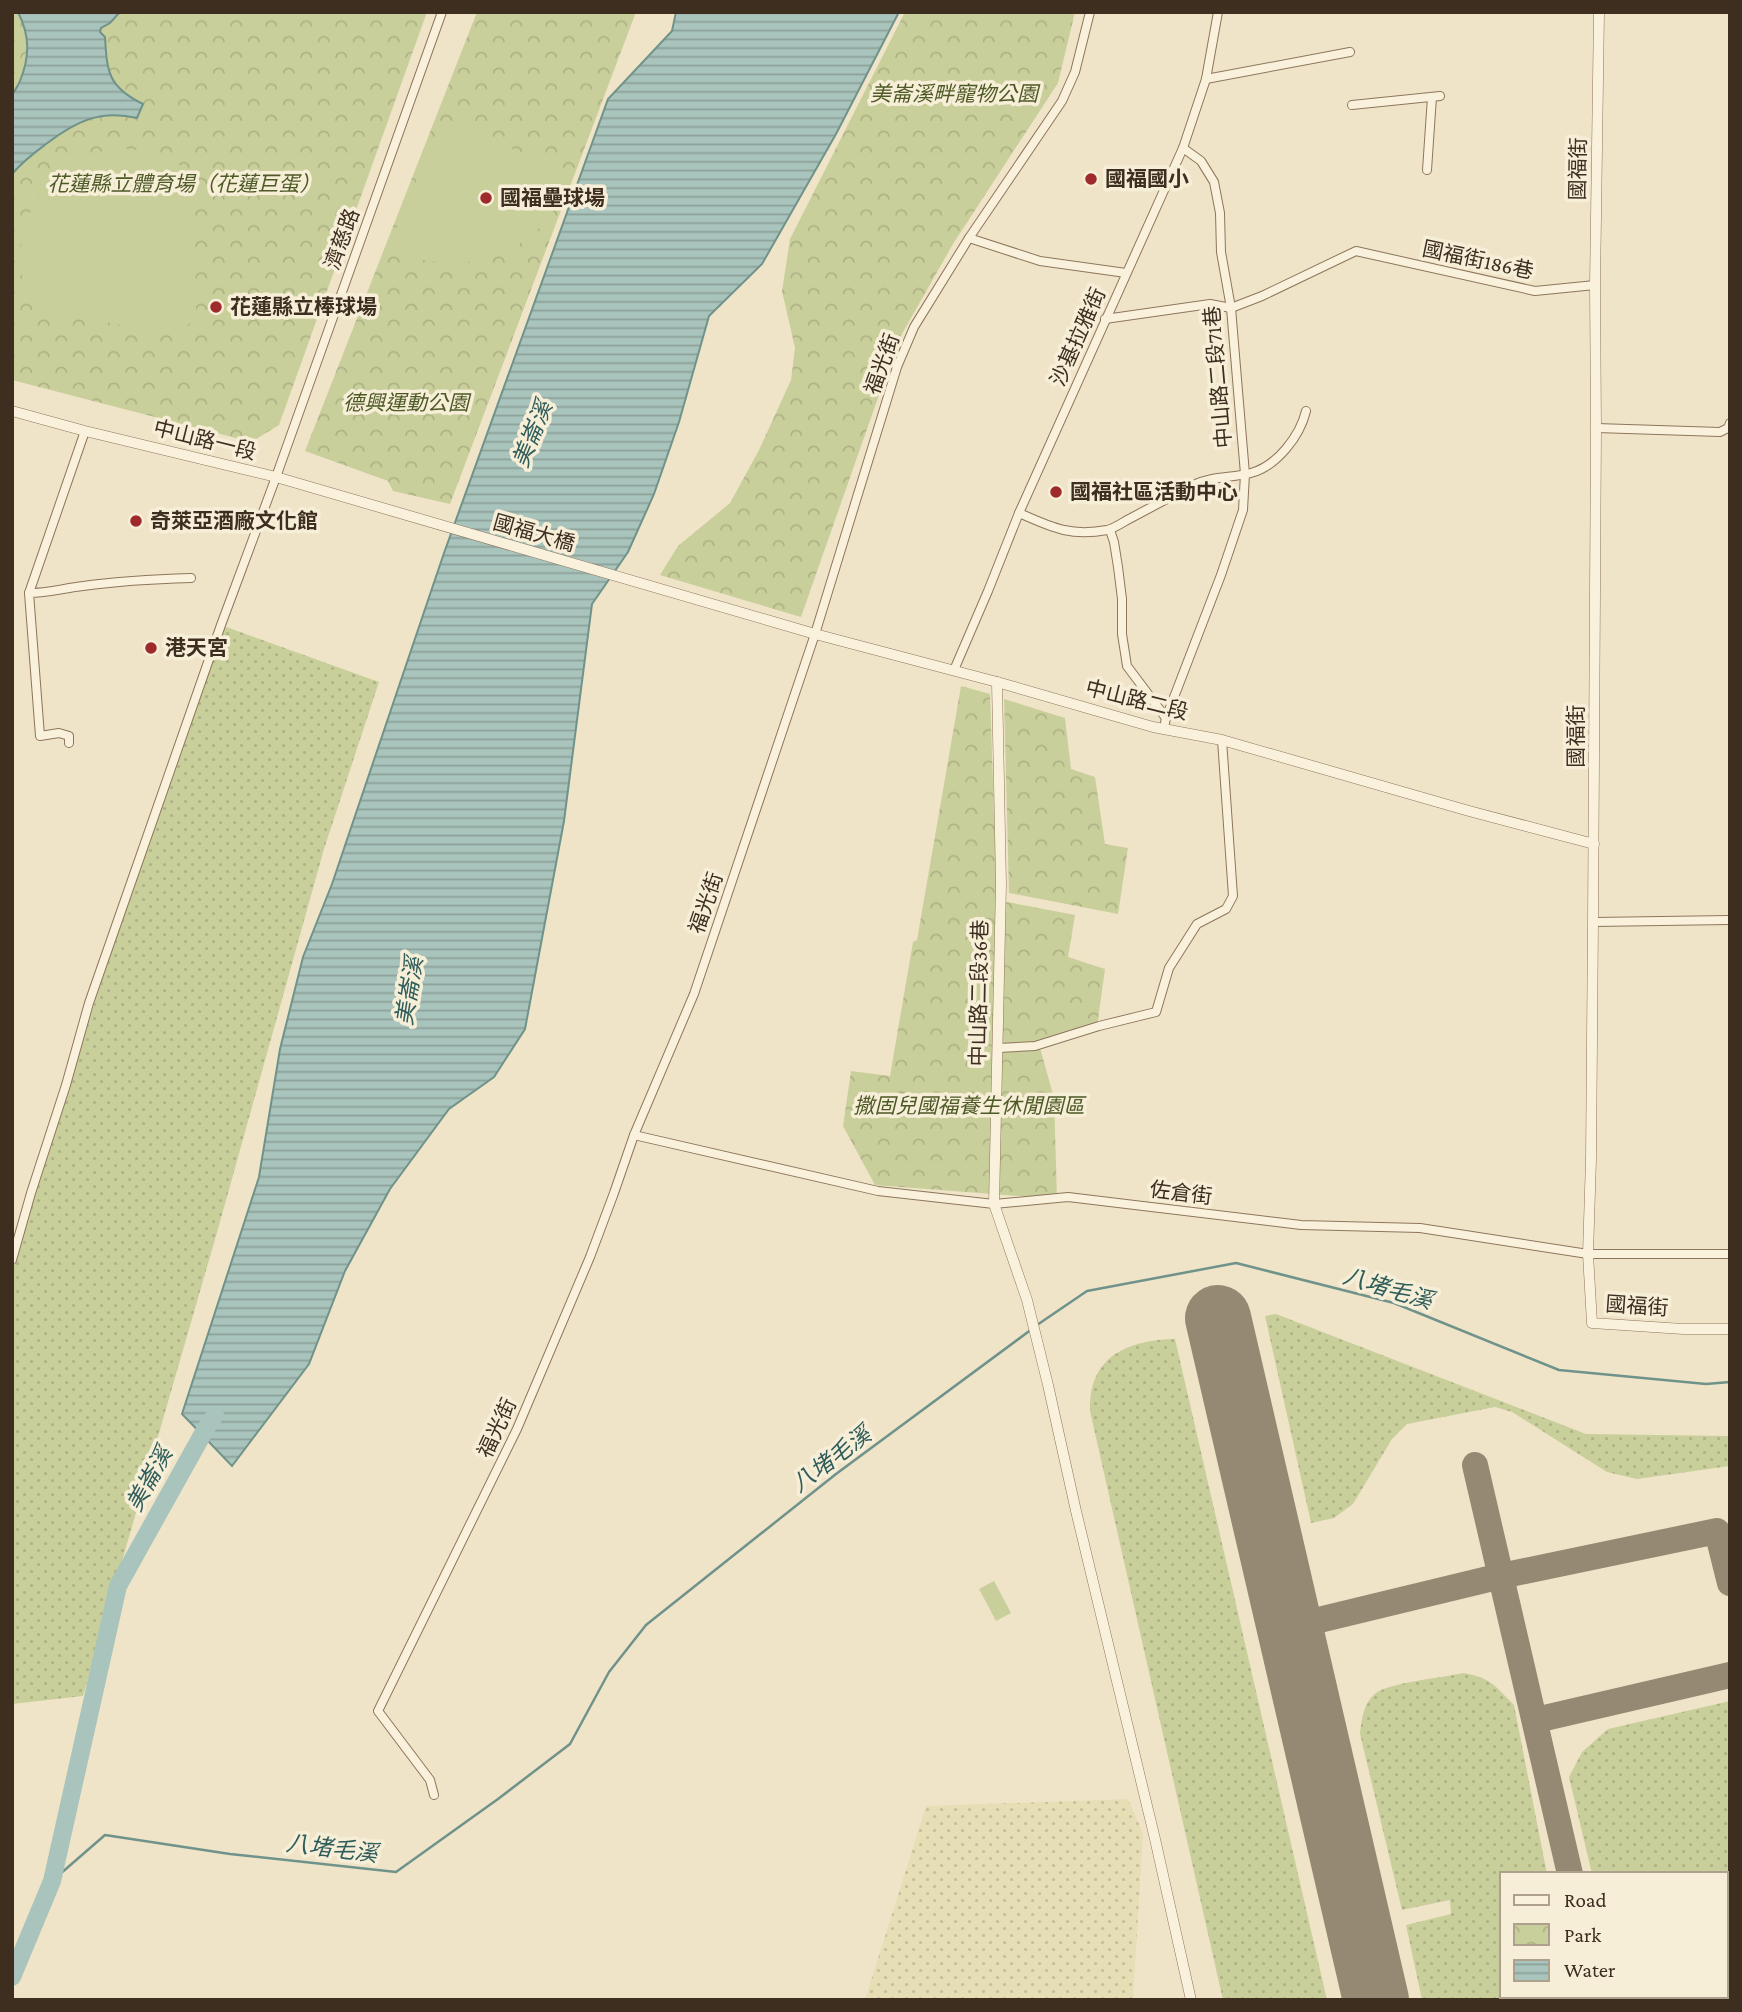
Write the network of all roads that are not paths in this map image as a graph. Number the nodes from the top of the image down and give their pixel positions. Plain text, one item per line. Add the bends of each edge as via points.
1 (442, 12) edge
2 (1090, 12) edge
3 (1218, 12) edge
4 (1599, 12) edge
5 (1350, 52) dead end
6 (1206, 79) junction
7 (1352, 105) dead end
8 (1183, 148) junction
9 (1427, 170) dead end
10 (969, 238) junction
11 (1126, 273) junction
12 (1595, 285) junction
13 (1231, 308) junction
14 (1105, 319) junction
15 (12, 411) edge
16 (1306, 411) dead end
17 (1730, 423) edge
18 (1596, 428) junction
19 (85, 431) junction
20 (1245, 474) junction
21 (276, 477) junction
22 (387, 510) joint
23 (1018, 513) junction
24 (1110, 530) junction
25 (191, 578) dead end
26 (671, 592) joint
27 (29, 593) junction
28 (815, 634) junction
29 (954, 670) junction
30 (997, 682) junction
31 (1165, 723) junction
32 (1222, 740) junction
33 (69, 743) dead end
34 (1594, 844) junction
35 (1730, 920) edge
36 (1594, 922) junction
37 (998, 1048) junction
38 (634, 1135) junction
39 (994, 1204) junction
40 (1588, 1254) junction
41 (1730, 1254) edge
42 (12, 1260) edge
43 (1730, 1329) edge
44 (434, 1795) dead end
45 (1191, 2000) edge

1 - 21 street, 濟慈路
2 - 10 street, 福光街 via 1075,72 1062,101
3 - 6 street, 沙基拉雅街
4 - 12 street, 國福街
5 - 6 street
6 - 8 street, 沙基拉雅街
7 - 9 street via 1436,97
8 - 11 street, 沙基拉雅街
8 - 13 street, 中山路二段71巷 via 1201,161 1214,182
10 - 11 street via 1040,261
10 - 28 street, 福光街 via 915,327 897,367
11 - 14 street, 沙基拉雅街
12 - 13 street, 國福街186巷 via 1535,291 1356,251
12 - 18 street, 國福街
13 - 14 street via 1210,304
13 - 20 street, 中山路二段71巷
14 - 23 street, 沙基拉雅街
15 - 19 street, 中山路一段
16 - 20 street via 1303,424 1283,451
17 - 18 street via 1720,432
18 - 34 street, 國福街
19 - 21 street, 中山路一段
19 - 27 street
20 - 24 street via 1200,481
20 - 31 street, 中山路二段71巷 via 1243,510
21 - 22 street, 中山路一段
21 - 42 street, 濟慈路 via 89,1003
22 - 26 street, 國福大橋
23 - 24 street via 1072,533
23 - 29 street, 沙基拉雅街
24 - 31 street via 1127,666
25 - 27 street via 142,579
26 - 28 street, 中山路二段
27 - 33 street via 40,736 64,734
28 - 29 street, 中山路二段
28 - 38 street, 福光街 via 694,994
29 - 30 street, 中山路二段
30 - 31 street, 中山路二段 via 1153,727
30 - 37 street, 中山路二段36巷
31 - 32 street, 中山路二段
32 - 34 street, 中山路二段
32 - 37 street via 1233,895 1226,909 1197,924 1169,968 1156,1012 1035,1046
34 - 36 street, 國福街
35 - 36 street
36 - 40 street, 國福街
37 - 39 street, 中山路二段36巷
38 - 39 street, 佐倉街 via 878,1191
38 - 44 street, 福光街 via 590,1257 517,1429 378,1711 430,1780
39 - 40 street, 佐倉街 via 1068,1197 1301,1225 1420,1228
39 - 45 street, 中山路二段36巷 via 1027,1300
40 - 41 street, 佐倉街
40 - 43 street, 國福街 via 1592,1323

